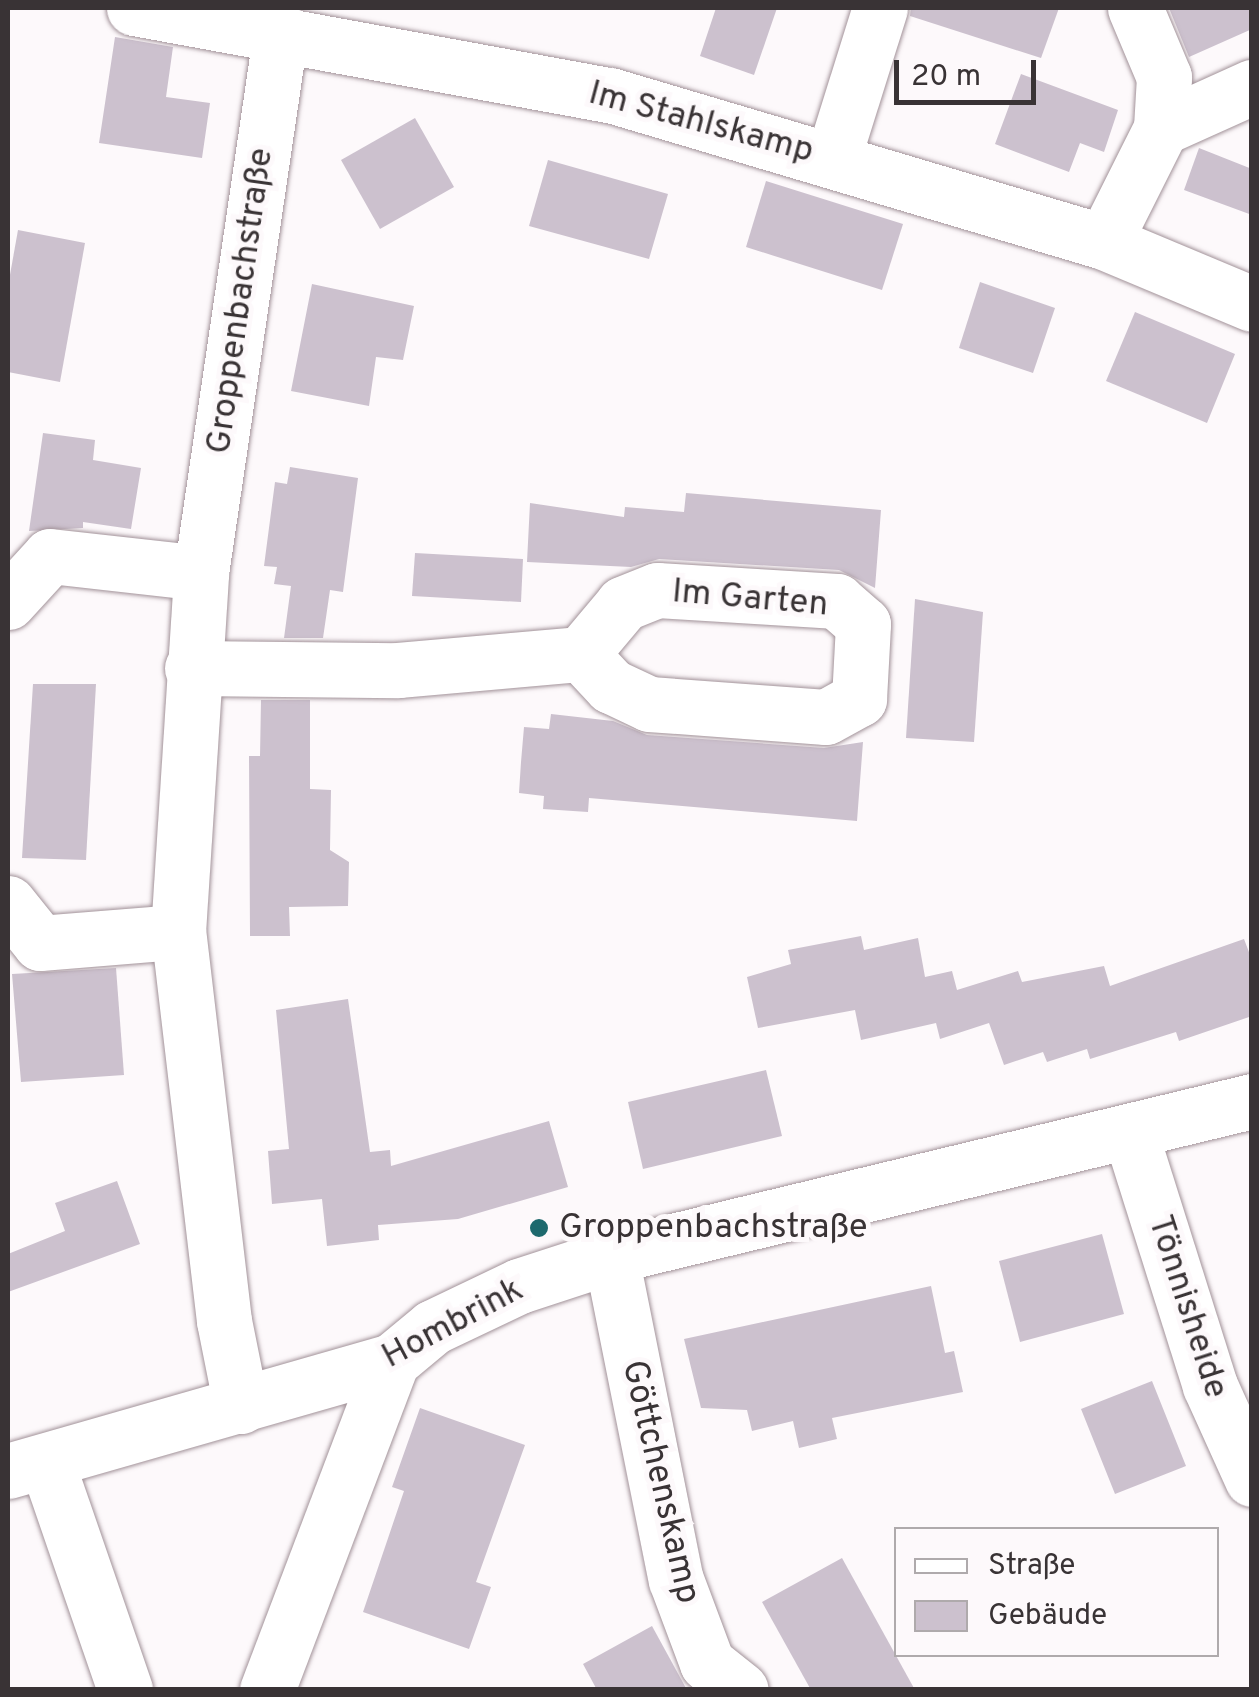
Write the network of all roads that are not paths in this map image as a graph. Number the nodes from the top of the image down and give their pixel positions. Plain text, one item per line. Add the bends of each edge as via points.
1 (134, 8) edge
2 (880, 8) edge
3 (1136, 8) edge
4 (281, 30) junction
5 (1252, 88) edge
6 (1161, 128) junction
7 (833, 158) junction
8 (1104, 242) junction
9 (1252, 304) edge
10 (201, 573) junction
11 (8, 602) edge
12 (581, 654) junction
13 (192, 668) junction
14 (8, 903) edge
15 (178, 932) junction
16 (1252, 1102) edge
17 (1130, 1132) junction
18 (612, 1256) junction
19 (392, 1360) junction
20 (241, 1406) junction
21 (27, 1467) edge
22 (1252, 1479) edge
23 (124, 1690) edge
24 (266, 1690) edge
25 (741, 1690) edge

1 - 4 street, Im Stahlskamp
2 - 7 street
3 - 6 street via 1164,77
4 - 7 street, Im Stahlskamp via 610,95
4 - 10 street, Groppenbachstraße
5 - 6 street
6 - 8 street
7 - 8 street, Im Stahlskamp
8 - 9 street, Im Stahlskamp
10 - 11 street via 50,556
10 - 13 street, Groppenbachstraße
12 - 12 street, Im Garten via 611,686 648,704 826,717 859,699 863,624 837,601 656,590 623,604
12 - 13 street via 398,670
13 - 15 street, Groppenbachstraße
14 - 15 street via 40,943
15 - 20 street, Groppenbachstraße via 224,1321
16 - 17 street, Hombrink
17 - 18 street, Hombrink
17 - 22 street, Tönnisheide via 1210,1386
18 - 19 street, Hombrink via 519,1286 433,1328
18 - 25 street, Göttchenskamp via 676,1580 708,1664
19 - 20 street, Hombrink
19 - 24 street
20 - 21 street, Hombrink
21 - 23 street

